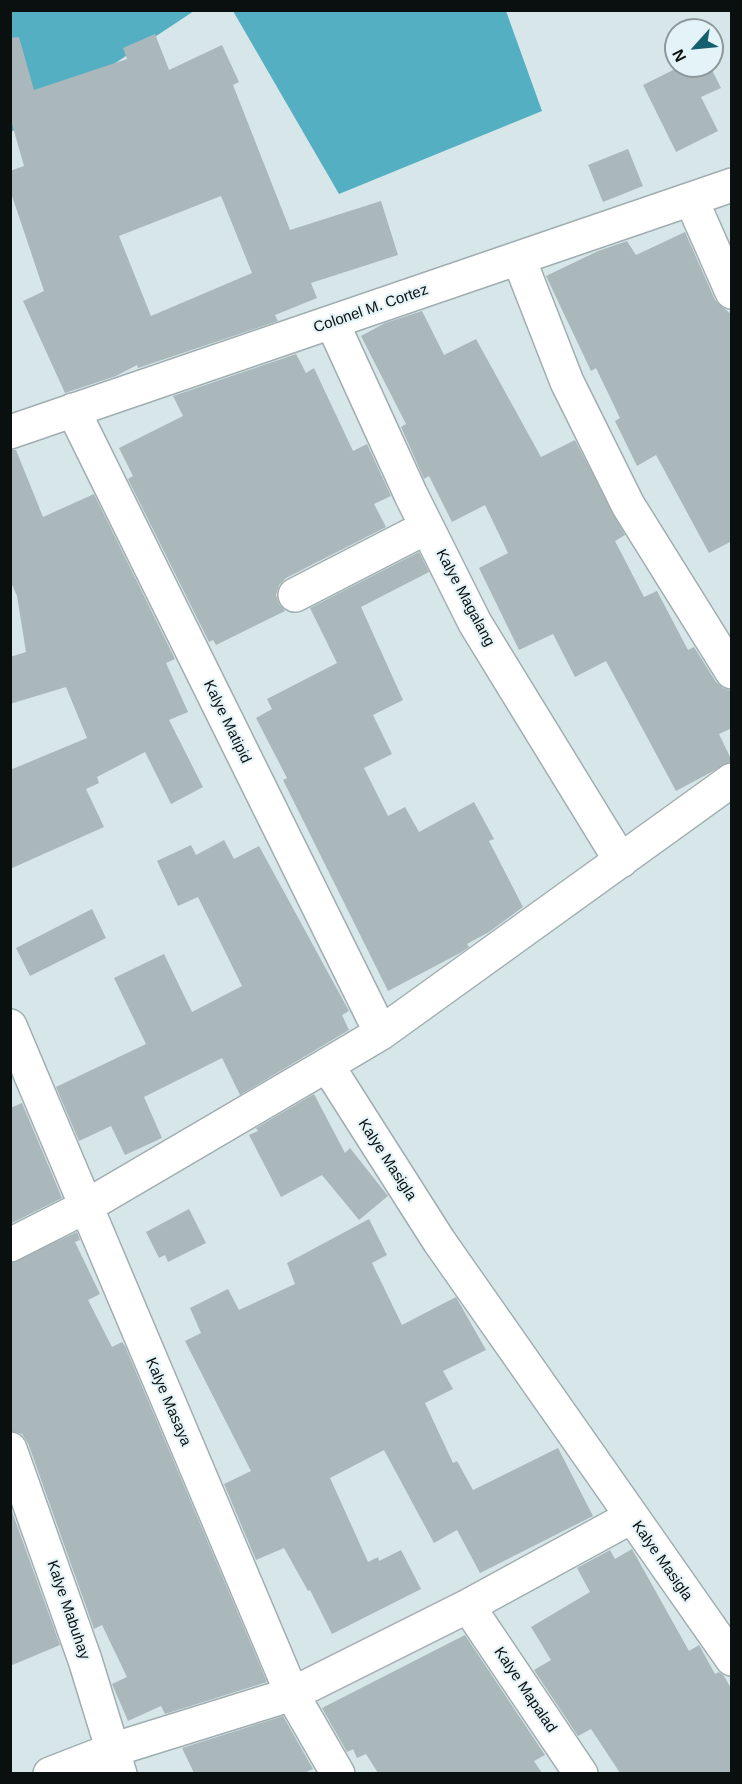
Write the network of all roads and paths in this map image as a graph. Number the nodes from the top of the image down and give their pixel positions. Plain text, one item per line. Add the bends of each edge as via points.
1 (732, 185) edge
2 (692, 199) junction
3 (519, 259) junction
4 (732, 292) edge
5 (332, 322) junction
6 (73, 410) junction
7 (10, 432) edge
8 (428, 527) junction
9 (295, 595) dead end
10 (732, 672) edge
11 (732, 780) edge
12 (621, 861) junction
13 (10, 1026) edge
14 (381, 1033) junction
15 (327, 1065) junction
16 (85, 1207) junction
17 (10, 1245) edge
18 (10, 1449) edge
19 (631, 1517) junction
20 (468, 1606) junction
21 (732, 1659) edge
22 (292, 1694) junction
23 (116, 1762) edge
24 (50, 1773) edge
25 (338, 1773) edge
26 (581, 1773) edge

1 - 2 street, Colonel M. Cortez
2 - 3 street, Colonel M. Cortez
2 - 4 street
3 - 5 street, Colonel M. Cortez
3 - 10 street via 567,382 628,505
5 - 6 street, Colonel M. Cortez
5 - 8 street, Kalye Magalang
6 - 7 street, Colonel M. Cortez
6 - 14 street, Kalye Matipid
8 - 9 street
8 - 12 street, Kalye Magalang via 475,623
11 - 12 street
12 - 14 street
13 - 16 street, Kalye Masaya
14 - 15 street
15 - 16 street
15 - 19 street, Kalye Masigla via 439,1241
16 - 17 street
16 - 22 street, Kalye Masaya
18 - 23 street, Kalye Mabuhay via 85,1660
19 - 20 street
19 - 21 street, Kalye Masigla
20 - 22 street
20 - 26 street, Kalye Mapalad
22 - 23 street
22 - 25 street, Kalye Masaya
23 - 24 street

